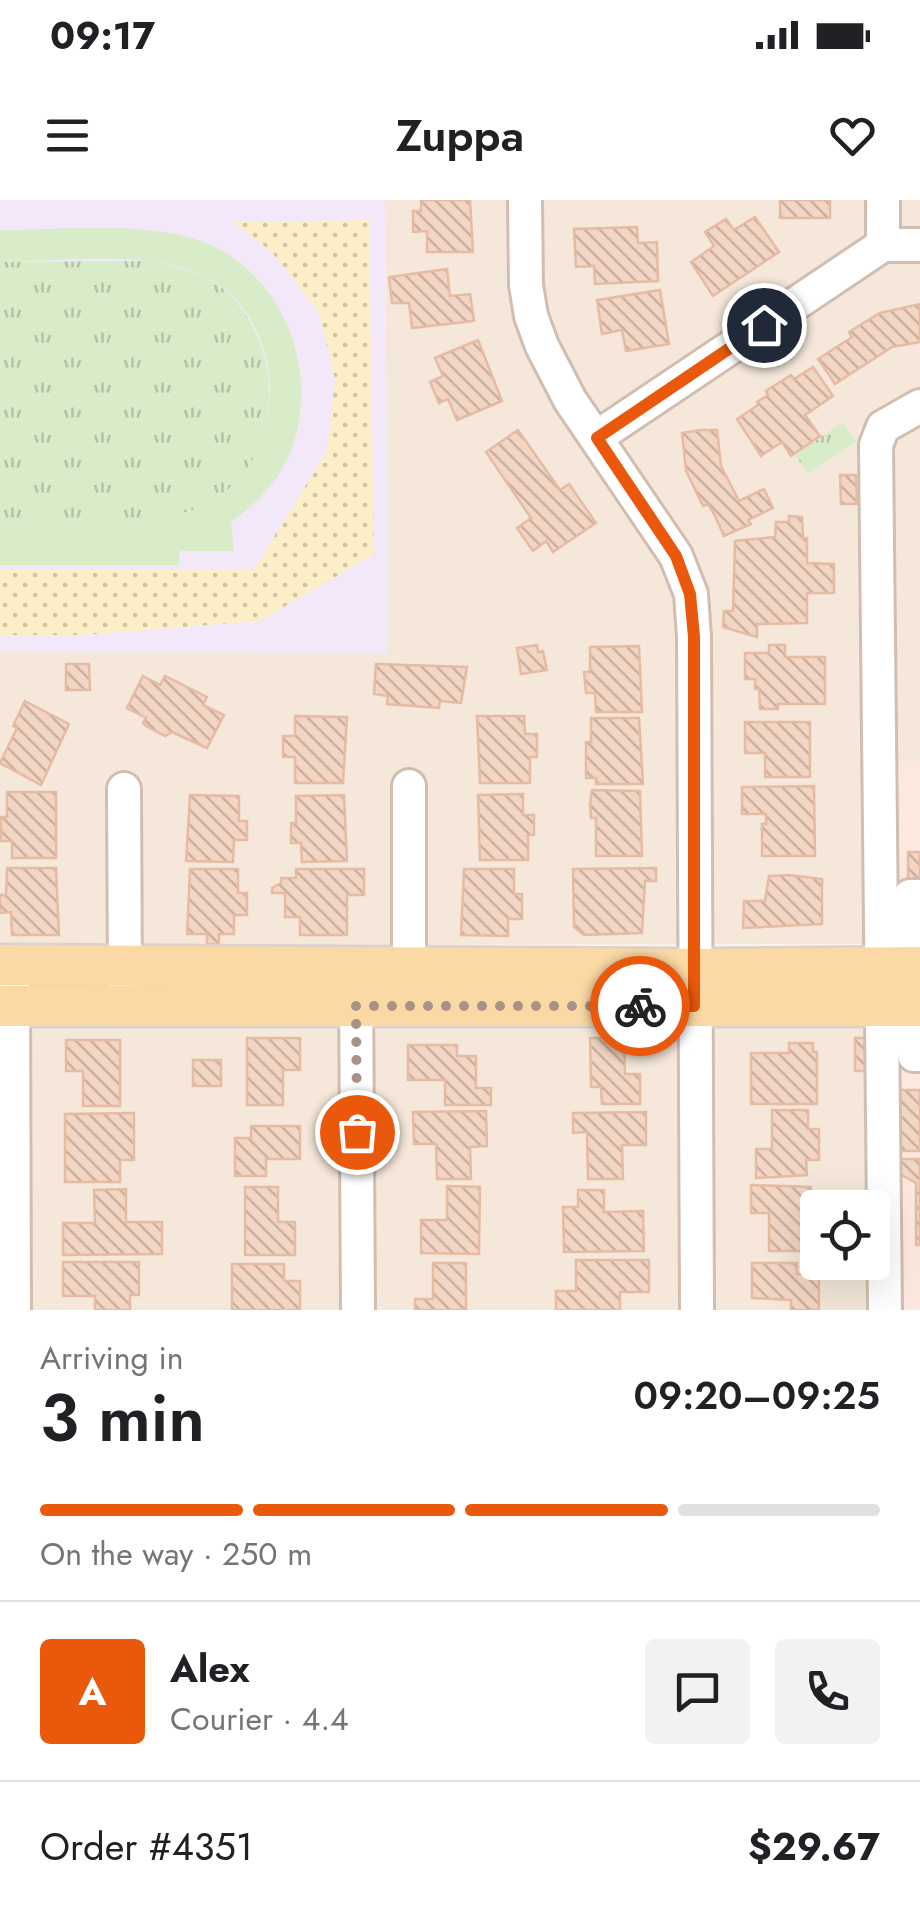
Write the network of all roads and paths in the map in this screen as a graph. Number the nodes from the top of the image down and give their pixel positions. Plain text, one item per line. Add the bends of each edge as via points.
1 (525, 200) edge
2 (883, 200) edge
3 (884, 245) junction
4 (920, 245) edge
5 (920, 406) edge
6 (597, 438) junction
7 (410, 786) dead end
8 (124, 789) dead end
9 (910, 956) edge
10 (6, 965) edge
11 (125, 966) junction
12 (356, 987) junction
13 (409, 987) junction
14 (694, 988) junction
15 (6, 1006) edge
16 (124, 1006) junction
17 (920, 1055) edge
18 (14, 1310) edge
19 (358, 1310) edge
20 (697, 1310) edge
21 (884, 1310) edge

1 - 6 street via 531,316 570,400
2 - 3 street
3 - 4 street
3 - 6 street
5 - 9 street via 883,426 876,446
6 - 14 street via 676,556 690,594
7 - 13 street
8 - 11 street
9 - 14 main road
9 - 17 street via 914,1055
9 - 21 street
10 - 11 main road
10 - 15 street
11 - 12 main road
11 - 16 street
12 - 13 main road
12 - 16 main road
12 - 19 street
13 - 14 main road
14 - 20 street
15 - 16 main road
15 - 18 street

